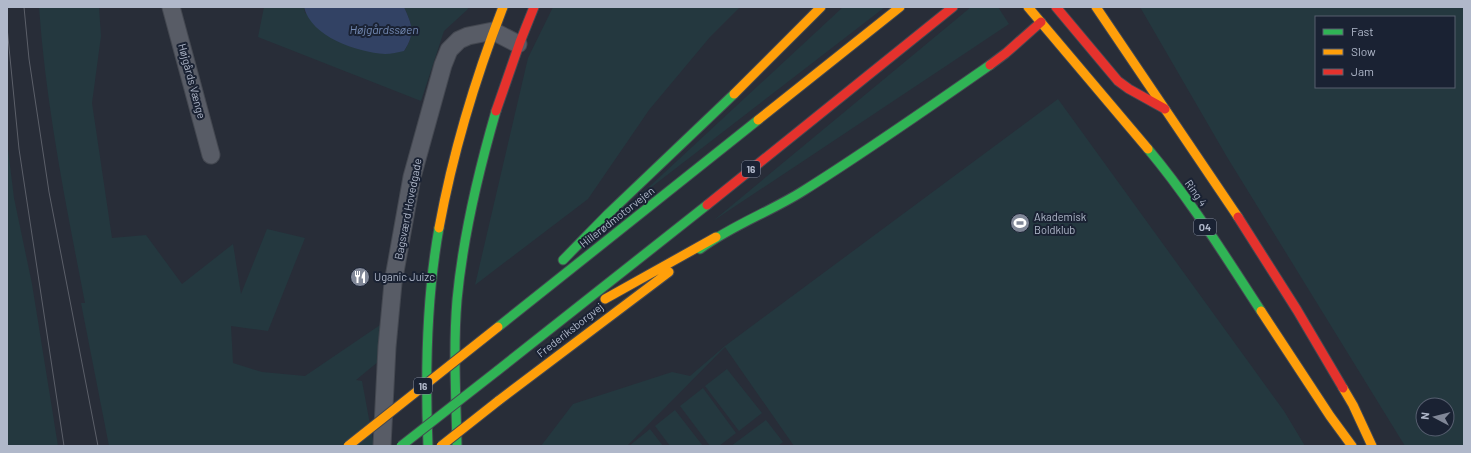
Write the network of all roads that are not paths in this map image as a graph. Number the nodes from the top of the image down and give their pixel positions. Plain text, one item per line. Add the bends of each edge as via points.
1 (171, 7) edge
2 (503, 7) edge
3 (534, 7) edge
4 (821, 7) edge
5 (900, 7) edge
6 (953, 7) edge
7 (1028, 7) edge
8 (1096, 7) edge
9 (1052, 12) edge
10 (493, 31) junction
11 (518, 44) junction
12 (1165, 109) junction
13 (211, 155) dead end
14 (716, 238) junction
15 (559, 265) dead end
16 (548, 276) dead end
17 (498, 327) junction
18 (548, 331) junction
19 (348, 446) edge
20 (382, 446) edge
21 (401, 446) edge
22 (428, 446) edge
23 (441, 446) edge
24 (457, 446) edge
25 (1352, 446) edge
26 (1372, 446) edge

1 - 13 street, Højgårds Vænge
2 - 10 main road
3 - 11 main road
4 - 15 main road
5 - 17 main road, Hillerødmotorvejen / 16
6 - 18 main road, 16
7 - 9 main road, Ring 4 / O4
8 - 12 main road, Ring 4
9 - 12 main road via 1118,80
9 - 14 main road via 1006,53 910,122 802,192
9 - 25 main road, Ring 4 / O4 via 1209,232
10 - 11 street
10 - 20 street, Bagsværd Hovedgade via 468,36 459,40 449,50 414,170 393,283
10 - 22 main road via 457,143 434,256 428,322
11 - 24 main road via 483,156 470,215 458,295 455,400
12 - 26 main road, Ring 4 via 1296,310 1353,405
14 - 18 main road
14 - 23 main road, Frederiksborgvej, bridge via 609,316
16 - 17 main road
17 - 19 main road, Hillerødmotorvejen / 16, bridge
18 - 21 main road, 16, bridge

